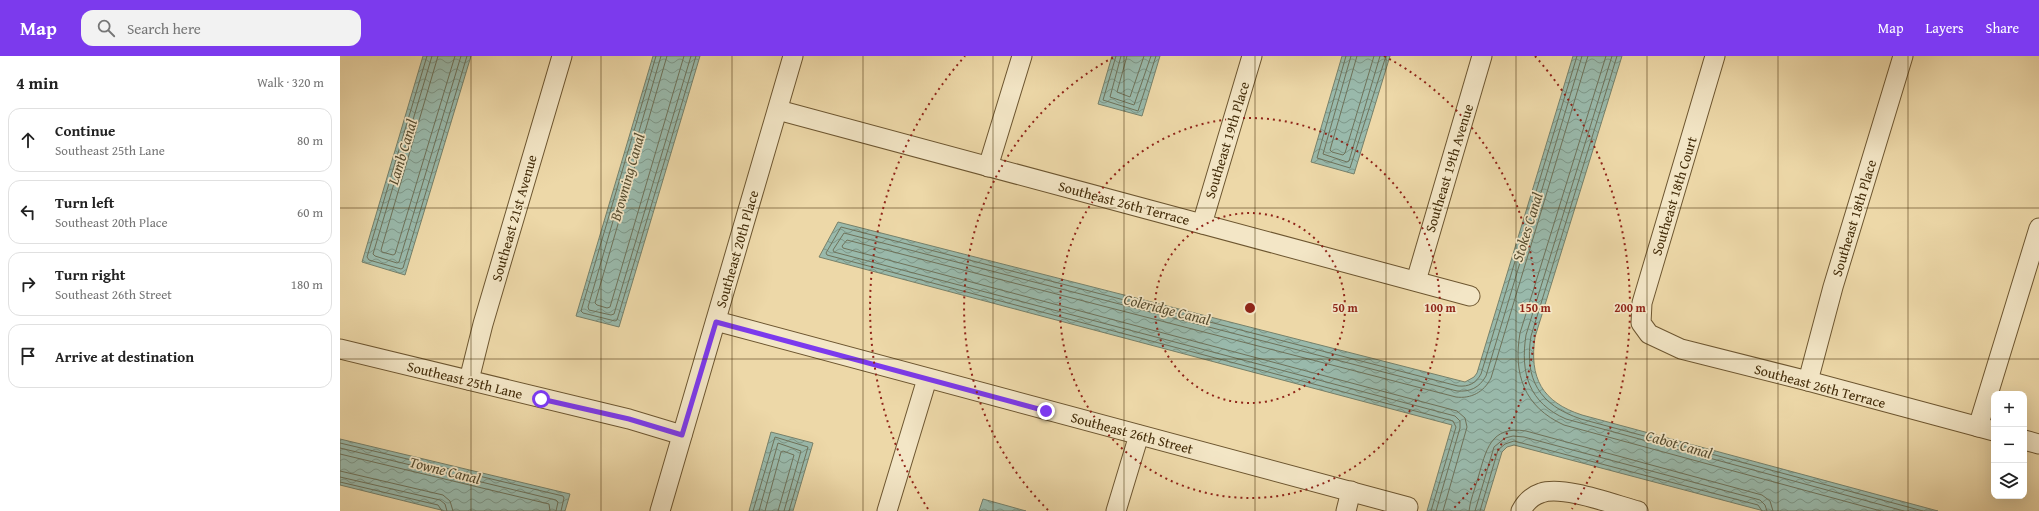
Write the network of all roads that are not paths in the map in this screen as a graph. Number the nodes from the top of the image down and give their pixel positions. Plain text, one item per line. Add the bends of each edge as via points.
1 (562, 56) edge
2 (794, 56) edge
3 (1022, 56) edge
4 (1252, 56) edge
5 (1482, 56) edge
6 (1715, 56) edge
7 (1903, 56) edge
8 (778, 110) junction
9 (988, 167) junction
10 (1202, 224) junction
11 (2039, 228) edge
12 (1416, 281) junction
13 (1470, 296) dead end
14 (716, 322) junction
15 (1649, 334) joint
16 (340, 349) edge
17 (927, 379) junction
18 (469, 380) junction
19 (1808, 381) junction
20 (1986, 429) edge
21 (682, 435) junction
22 (1139, 435) junction
23 (2027, 441) edge
24 (2039, 444) edge
25 (1351, 492) junction
26 (1408, 507) dead end
27 (660, 511) edge
28 (887, 511) edge
29 (1116, 511) edge
30 (1346, 511) edge
31 (1521, 511) edge
32 (1638, 511) edge

1 - 18 street, Southeast 21st Avenue
2 - 8 street, Southeast 20th Place
3 - 9 street
4 - 10 street, Southeast 19th Place
5 - 12 street, Southeast 19th Avenue
6 - 15 street, Southeast 18th Court via 1642,303 1641,322
7 - 19 street, Southeast 18th Place
8 - 9 street, Southeast 26th Terrace
8 - 14 street, Southeast 20th Place
9 - 10 street, Southeast 26th Terrace
10 - 12 street, Southeast 26th Terrace
11 - 20 street
12 - 13 street, Southeast 26th Terrace
14 - 17 street, Southeast 26th Street
14 - 21 street, Southeast 20th Place
15 - 19 street, Southeast 26th Terrace via 1681,349
16 - 18 street, Southeast 25th Lane
17 - 22 street, Southeast 26th Street
17 - 28 street
18 - 21 street, Southeast 25th Lane via 629,419
19 - 20 street, Southeast 26th Terrace
21 - 27 street, Southeast 20th Place
22 - 25 street, Southeast 26th Street
22 - 29 street
23 - 24 street
25 - 26 street, Southeast 26th Street
25 - 30 street
31 - 32 street via 1532,498 1549,491 1574,494

